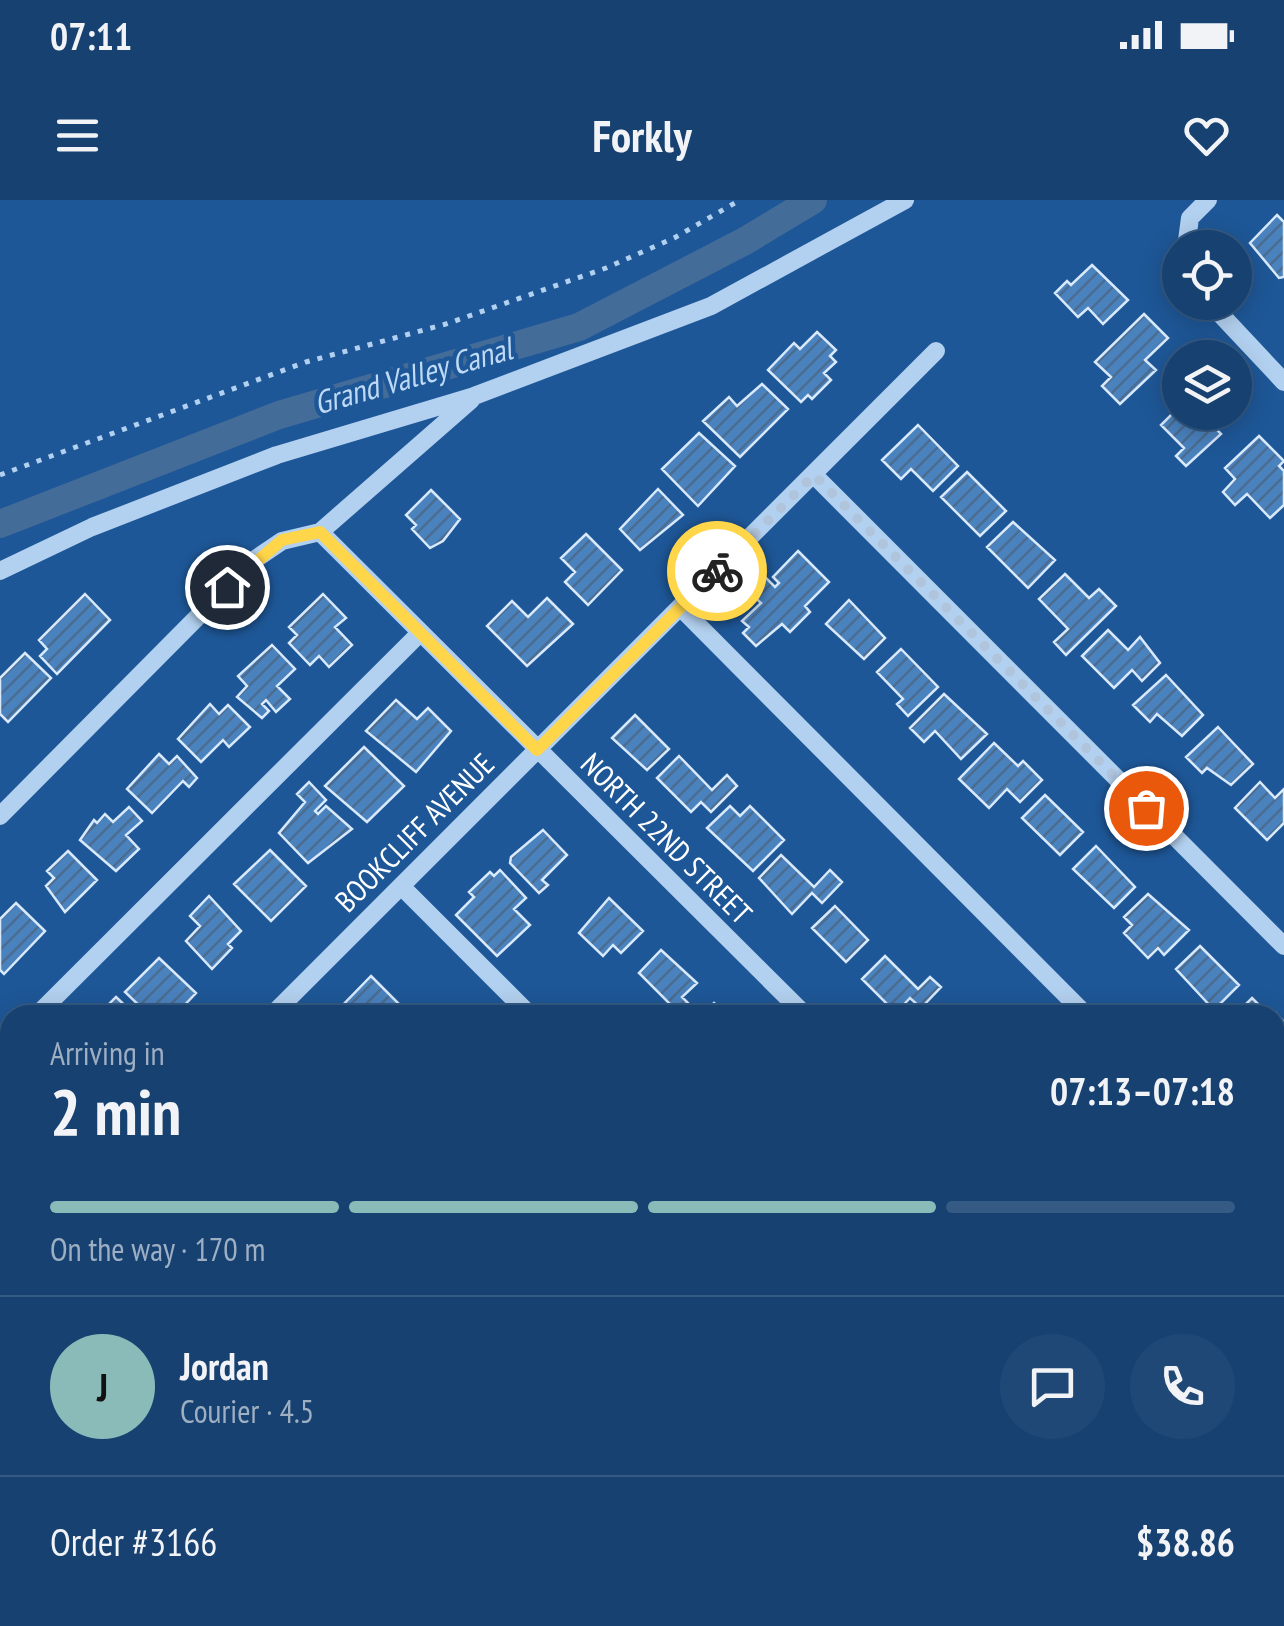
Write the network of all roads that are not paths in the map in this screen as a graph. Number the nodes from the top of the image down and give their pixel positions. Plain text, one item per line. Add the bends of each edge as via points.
1 (905, 200) edge
2 (1208, 200) edge
3 (1188, 230) edge
4 (1225, 320) edge
5 (936, 351) dead end
6 (1284, 382) edge
7 (474, 396) junction
8 (814, 475) junction
9 (320, 532) junction
10 (0, 571) edge
11 (680, 608) junction
12 (420, 634) junction
13 (537, 750) junction
14 (0, 816) edge
15 (401, 886) junction
16 (1284, 946) edge
17 (46, 1005) edge
18 (282, 1005) edge
19 (520, 1005) edge
20 (795, 1005) edge
21 (1076, 1005) edge

1 - 7 street via 710,306
2 - 3 street via 1190,218
4 - 6 street
5 - 8 street, BOOKCLIFF AVENUE
7 - 9 street
7 - 10 street via 277,454
8 - 11 street, BOOKCLIFF AVENUE
8 - 16 street
9 - 12 street, NORTH 22ND STREET
9 - 14 street via 282,540 254,560
11 - 13 street, BOOKCLIFF AVENUE
11 - 21 street
12 - 13 street, NORTH 22ND STREET
12 - 17 street
13 - 15 street, BOOKCLIFF AVENUE
13 - 20 street, NORTH 22ND STREET
15 - 18 street, BOOKCLIFF AVENUE
15 - 19 street

